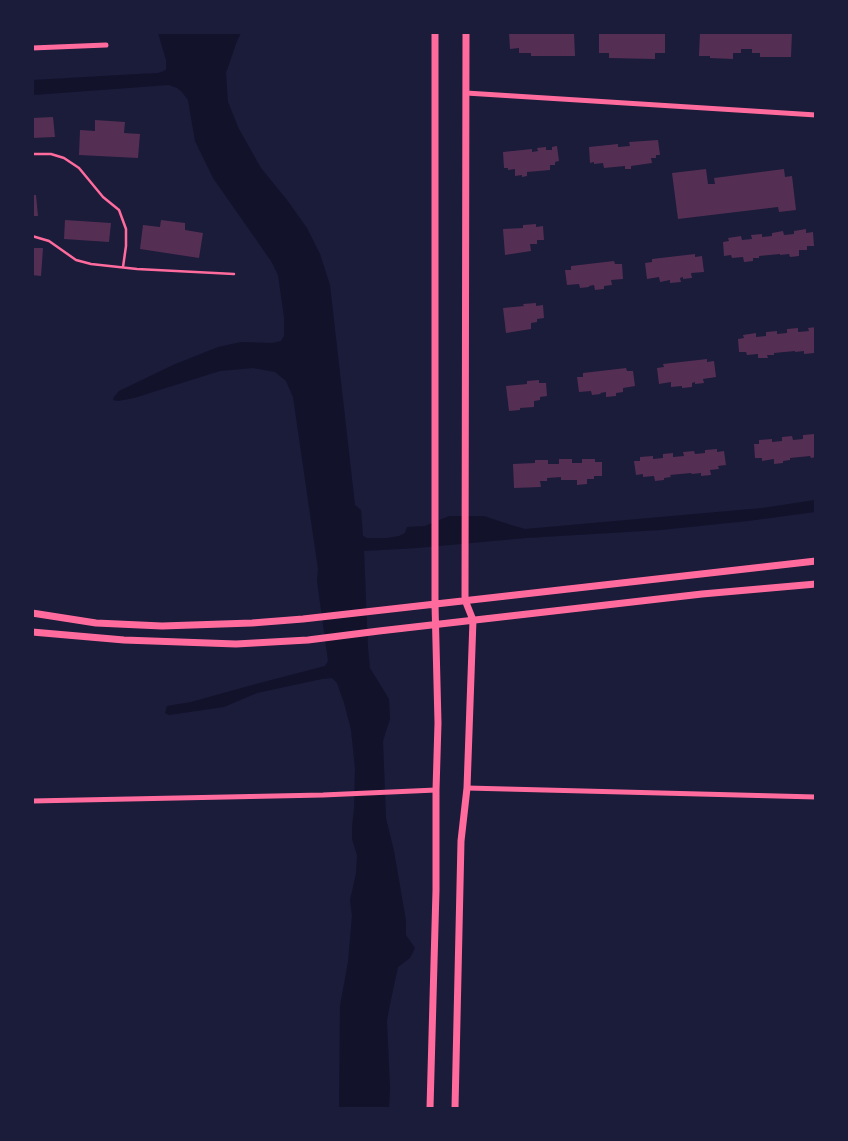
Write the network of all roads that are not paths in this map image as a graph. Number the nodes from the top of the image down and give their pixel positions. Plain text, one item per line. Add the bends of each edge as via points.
1 (435, 32) edge
2 (466, 32) edge
3 (106, 45) dead end
4 (32, 48) edge
5 (466, 93) junction
6 (816, 115) edge
7 (32, 154) edge
8 (32, 236) edge
9 (123, 267) junction
10 (234, 274) dead end
11 (816, 561) edge
12 (816, 584) edge
13 (465, 600) junction
14 (435, 604) junction
15 (32, 613) edge
16 (473, 620) junction
17 (436, 624) junction
18 (32, 632) edge
19 (467, 788) junction
20 (436, 790) junction
21 (816, 797) edge
22 (32, 801) edge
23 (430, 1108) edge
24 (455, 1108) edge

1 - 14 main road
2 - 5 main road
3 - 4 street
5 - 6 street
5 - 13 main road
7 - 9 lane via 64,158 119,210 126,229
8 - 9 lane via 49,241 76,260
9 - 10 lane
11 - 13 main road
12 - 16 main road
13 - 14 main road
13 - 16 main road
14 - 15 main road via 303,619 162,626 96,623
14 - 17 main road
16 - 17 main road
16 - 19 main road
17 - 18 main road via 308,640 236,644 124,640
17 - 20 main road
19 - 21 street
19 - 24 main road via 461,841
20 - 22 street
20 - 23 main road

